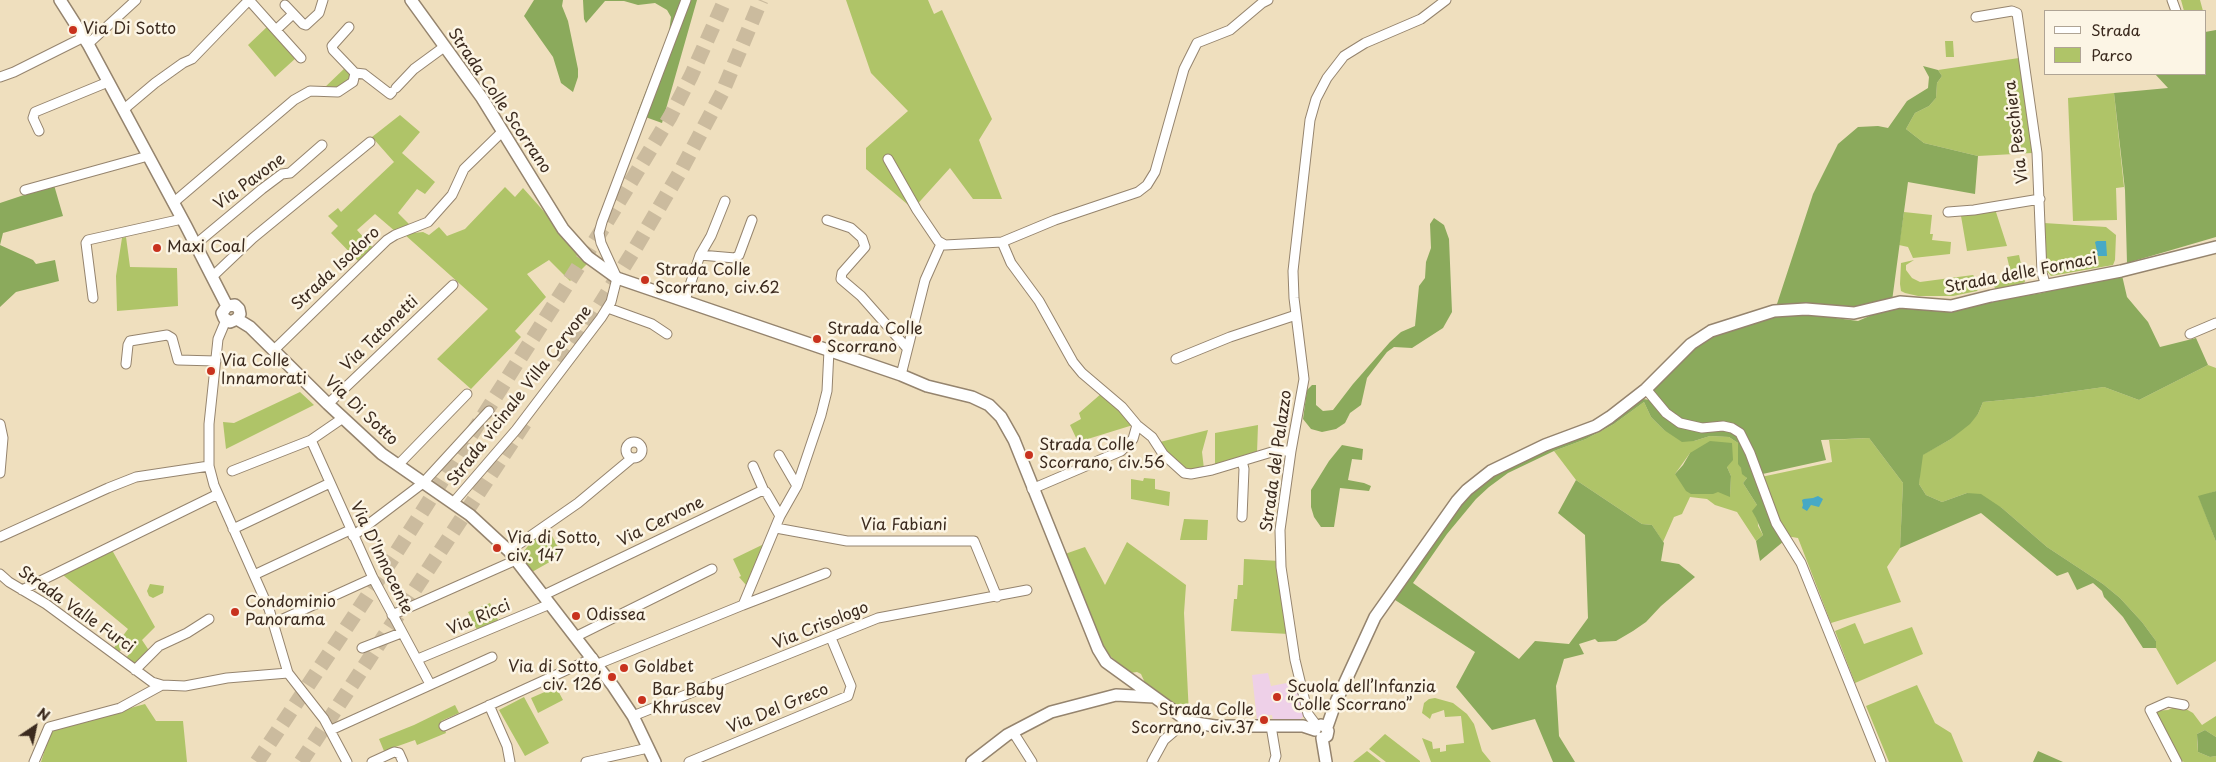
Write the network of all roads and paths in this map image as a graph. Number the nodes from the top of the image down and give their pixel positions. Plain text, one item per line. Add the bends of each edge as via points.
1 (60, 0) edge
2 (136, 0) edge
3 (249, 0) edge
4 (323, 0) edge
5 (411, 0) edge
6 (686, 0) edge
7 (1268, 0) edge
8 (1446, 0) edge
9 (285, 5) dead end
10 (293, 14) junction
11 (1976, 17) dead end
12 (349, 27) dead end
13 (274, 28) junction
14 (86, 40) junction
15 (444, 46) junction
16 (301, 58) dead end
17 (355, 73) junction
18 (0, 77) edge
19 (108, 82) junction
20 (123, 110) junction
21 (39, 131) dead end
22 (503, 132) junction
23 (370, 142) dead end
24 (322, 145) dead end
25 (148, 156) junction
26 (888, 159) dead end
27 (25, 190) dead end
28 (2040, 199) junction
29 (726, 201) dead end
30 (173, 203) junction
31 (1948, 212) dead end
32 (182, 219) junction
33 (752, 220) dead end
34 (827, 220) dead end
35 (1002, 242) junction
36 (196, 244) junction
37 (941, 244) junction
38 (2216, 247) edge
39 (700, 254) junction
40 (213, 276) junction
41 (617, 278) junction
42 (453, 285) dead end
43 (2046, 286) junction
44 (93, 298) dead end
45 (685, 300) junction
46 (608, 308) junction
47 (1296, 315) junction
48 (231, 320) junction
49 (2216, 323) edge
50 (667, 334) dead end
51 (2190, 334) dead end
52 (907, 348) junction
53 (274, 350) junction
54 (829, 350) junction
55 (1176, 359) dead end
56 (216, 361) junction
57 (126, 364) dead end
58 (902, 375) junction
59 (1646, 389) junction
60 (467, 394) dead end
61 (328, 404) junction
62 (490, 411) dead end
63 (342, 418) junction
64 (0, 424) edge
65 (1137, 425) junction
66 (310, 440) junction
67 (1291, 451) junction
68 (780, 455) dead end
69 (632, 458) dead end
70 (1242, 461) junction
71 (398, 465) junction
72 (209, 466) junction
73 (753, 466) dead end
74 (232, 471) dead end
75 (0, 473) edge
76 (330, 483) junction
77 (423, 483) junction
78 (797, 486) junction
79 (1032, 489) junction
80 (764, 491) junction
81 (218, 494) junction
82 (453, 503) junction
83 (780, 516) junction
84 (1242, 517) dead end
85 (776, 528) junction
86 (233, 529) junction
87 (351, 533) junction
88 (0, 537) edge
89 (512, 555) junction
90 (712, 569) dead end
91 (826, 573) dead end
92 (0, 574) edge
93 (254, 575) junction
94 (373, 578) junction
95 (22, 590) junction
96 (1028, 590) dead end
97 (997, 597) junction
98 (547, 599) junction
99 (743, 605) junction
100 (392, 615) junction
101 (209, 619) dead end
102 (274, 623) junction
103 (401, 633) junction
104 (576, 636) junction
105 (831, 638) junction
106 (362, 648) dead end
107 (492, 657) dead end
108 (418, 659) junction
109 (596, 661) junction
110 (135, 670) junction
111 (288, 673) junction
112 (430, 684) junction
113 (162, 685) junction
114 (1154, 697) junction
115 (489, 705) junction
116 (2184, 705) dead end
117 (633, 716) junction
118 (1186, 721) junction
119 (444, 726) dead end
120 (1271, 726) junction
121 (1320, 729) junction
122 (331, 730) junction
123 (1013, 732) junction
124 (648, 748) junction
125 (979, 760) edge
126 (34, 762) edge
127 (347, 762) edge
128 (372, 762) edge
129 (403, 762) edge
130 (510, 762) edge
131 (586, 762) edge
132 (656, 762) edge
133 (688, 762) edge
134 (1032, 762) edge
135 (1152, 762) edge
136 (1274, 762) edge
137 (1326, 762) edge
138 (1881, 762) edge
139 (2177, 762) edge

1 - 14 street
2 - 14 street
3 - 13 street
3 - 20 street via 192,59 155,83
4 - 10 street via 319,13 306,25
5 - 15 street, Strada Colle Scorrano
6 - 41 street via 599,234
7 - 35 street via 1230,30 1197,42 1184,69 1155,172 1147,185 1138,192
8 - 47 street, Strada del Palazzo via 1421,19 1365,42 1344,56 1316,99 1310,120 1293,271
9 - 10 street
10 - 13 street
11 - 28 street, Via Peschiera via 2016,13 2037,153
12 - 17 street via 332,46
13 - 16 street
14 - 18 street
14 - 19 street
15 - 17 street via 414,69 390,94 364,74
15 - 22 street, Strada Colle Scorrano
17 - 30 street via 353,82 338,92 310,91 294,100
19 - 20 street
19 - 21 street via 35,112 33,118
20 - 25 street
22 - 41 street, Strada Colle Scorrano via 563,229 588,257
22 - 53 street, Strada Isodoro via 464,169 452,195 428,222 387,240
23 - 40 street via 253,238
24 - 36 street, Via Pavone
25 - 27 street
25 - 30 street
26 - 37 street
28 - 31 street, Via Peschiera
28 - 43 street, Via Peschiera via 2042,273
29 - 39 street
30 - 32 street
32 - 36 street
32 - 44 street via 88,240
33 - 39 street via 739,256
34 - 52 street via 852,228 862,238 865,247 841,278
35 - 37 street
35 - 65 street via 1011,263 1038,301 1072,362
36 - 40 street
37 - 52 street via 925,280
38 - 43 street, Strada delle Fornaci
39 - 45 street
40 - 48 street, Via Di Sotto via 226,306 235,305 239,309 240,314
41 - 45 street, Strada Colle Scorrano
41 - 46 street, Strada vicinale Villa Cervone
42 - 61 street, Via Tatonetti
43 - 59 street, Strada delle Fornaci via 1951,306 1900,302 1854,313 1806,309 1760,314 1701,336
45 - 54 street, Strada Colle Scorrano
46 - 50 street via 652,324
46 - 82 street, Strada vicinale Villa Cervone via 516,430
47 - 55 street
47 - 67 street, Strada del Palazzo via 1304,379
48 - 53 street, Via Di Sotto via 250,327
48 - 56 street via 220,332
49 - 51 street
52 - 58 street
53 - 61 street, Via Di Sotto
54 - 58 street, Strada Colle Scorrano
54 - 78 street via 821,415
56 - 57 street via 178,360 172,338 167,334 130,341
56 - 72 street
58 - 79 street, Strada Colle Scorrano via 927,386 980,401 995,411 1014,440
59 - 121 street, Strada delle Fornaci via 1596,426 1545,445 1491,471 1467,490 1375,617 1330,715
59 - 138 street via 1666,413 1680,423 1702,428 1723,426 1740,433 1776,523 1801,563
60 - 71 street, Via Di Sotto
61 - 63 street, Via Di Sotto
62 - 77 street
63 - 66 street
63 - 71 street, Via Di Sotto
64 - 75 street via 3,438
65 - 70 street via 1163,454 1187,474
65 - 79 street via 1133,439 1122,451
66 - 74 street
66 - 76 street, Via D'Innocente
67 - 70 street via 1275,451
67 - 121 street, Strada del Palazzo via 1280,530 1281,567 1295,660 1308,714
68 - 78 street
69 - 89 street
70 - 84 street
71 - 77 street, Via Di Sotto
72 - 81 street
72 - 88 street via 136,477
73 - 80 street
76 - 86 street
76 - 87 street, Via D'Innocente
77 - 82 street, Via Di Sotto
77 - 87 street
78 - 83 street
79 - 114 street, Strada Colle Scorrano via 1103,658
80 - 83 street
80 - 98 street, Via Cervone
81 - 86 street
81 - 95 street
82 - 89 street, Via Di Sotto via 482,525
83 - 85 street
85 - 97 street, Via Fabiani via 847,541 974,541
85 - 99 street
86 - 93 street
87 - 93 street
87 - 94 street, Via D'Innocente
89 - 98 street, Via Di Sotto
89 - 100 street
90 - 104 street
91 - 99 street
92 - 95 street, Strada Valle Furci
93 - 102 street
94 - 100 street, Via D'Innocente
94 - 102 street
95 - 110 street, Strada Valle Furci
96 - 97 street, Via Crisologo
97 - 105 street, Via Crisologo via 878,618
98 - 104 street, Via Di Sotto
98 - 108 street, Via Ricci
99 - 109 street
100 - 103 street, Via D'Innocente
101 - 110 street, Strada Valle Furci via 159,646
102 - 111 street
103 - 106 street
103 - 108 street, Via D'Innocente via 414,658
104 - 109 street, Via Di Sotto
105 - 117 street, Via Crisologo
105 - 133 street, Via Del Greco via 851,686 848,696
107 - 112 street
108 - 112 street, Via D'Innocente
109 - 115 street
109 - 117 street, Via Di Sotto
110 - 113 street, Strada Valle Furci
111 - 113 street, Strada Valle Furci via 227,678 185,686
111 - 122 street
112 - 122 street
113 - 126 street via 120,708 49,727
114 - 118 street, Strada Colle Scorrano
114 - 123 street via 1116,695 1051,712
115 - 119 street
115 - 130 street via 507,746
116 - 139 street via 2168,702 2150,710
117 - 124 street, Via Di Sotto
118 - 120 street, Strada Colle Scorrano via 1215,726
118 - 135 street via 1164,740
120 - 121 street, Strada Colle Scorrano
120 - 136 street
121 - 137 street
122 - 127 street
123 - 125 street
123 - 134 street
124 - 131 street
124 - 132 street, Via Di Sotto
128 - 129 street via 394,752 399,753

